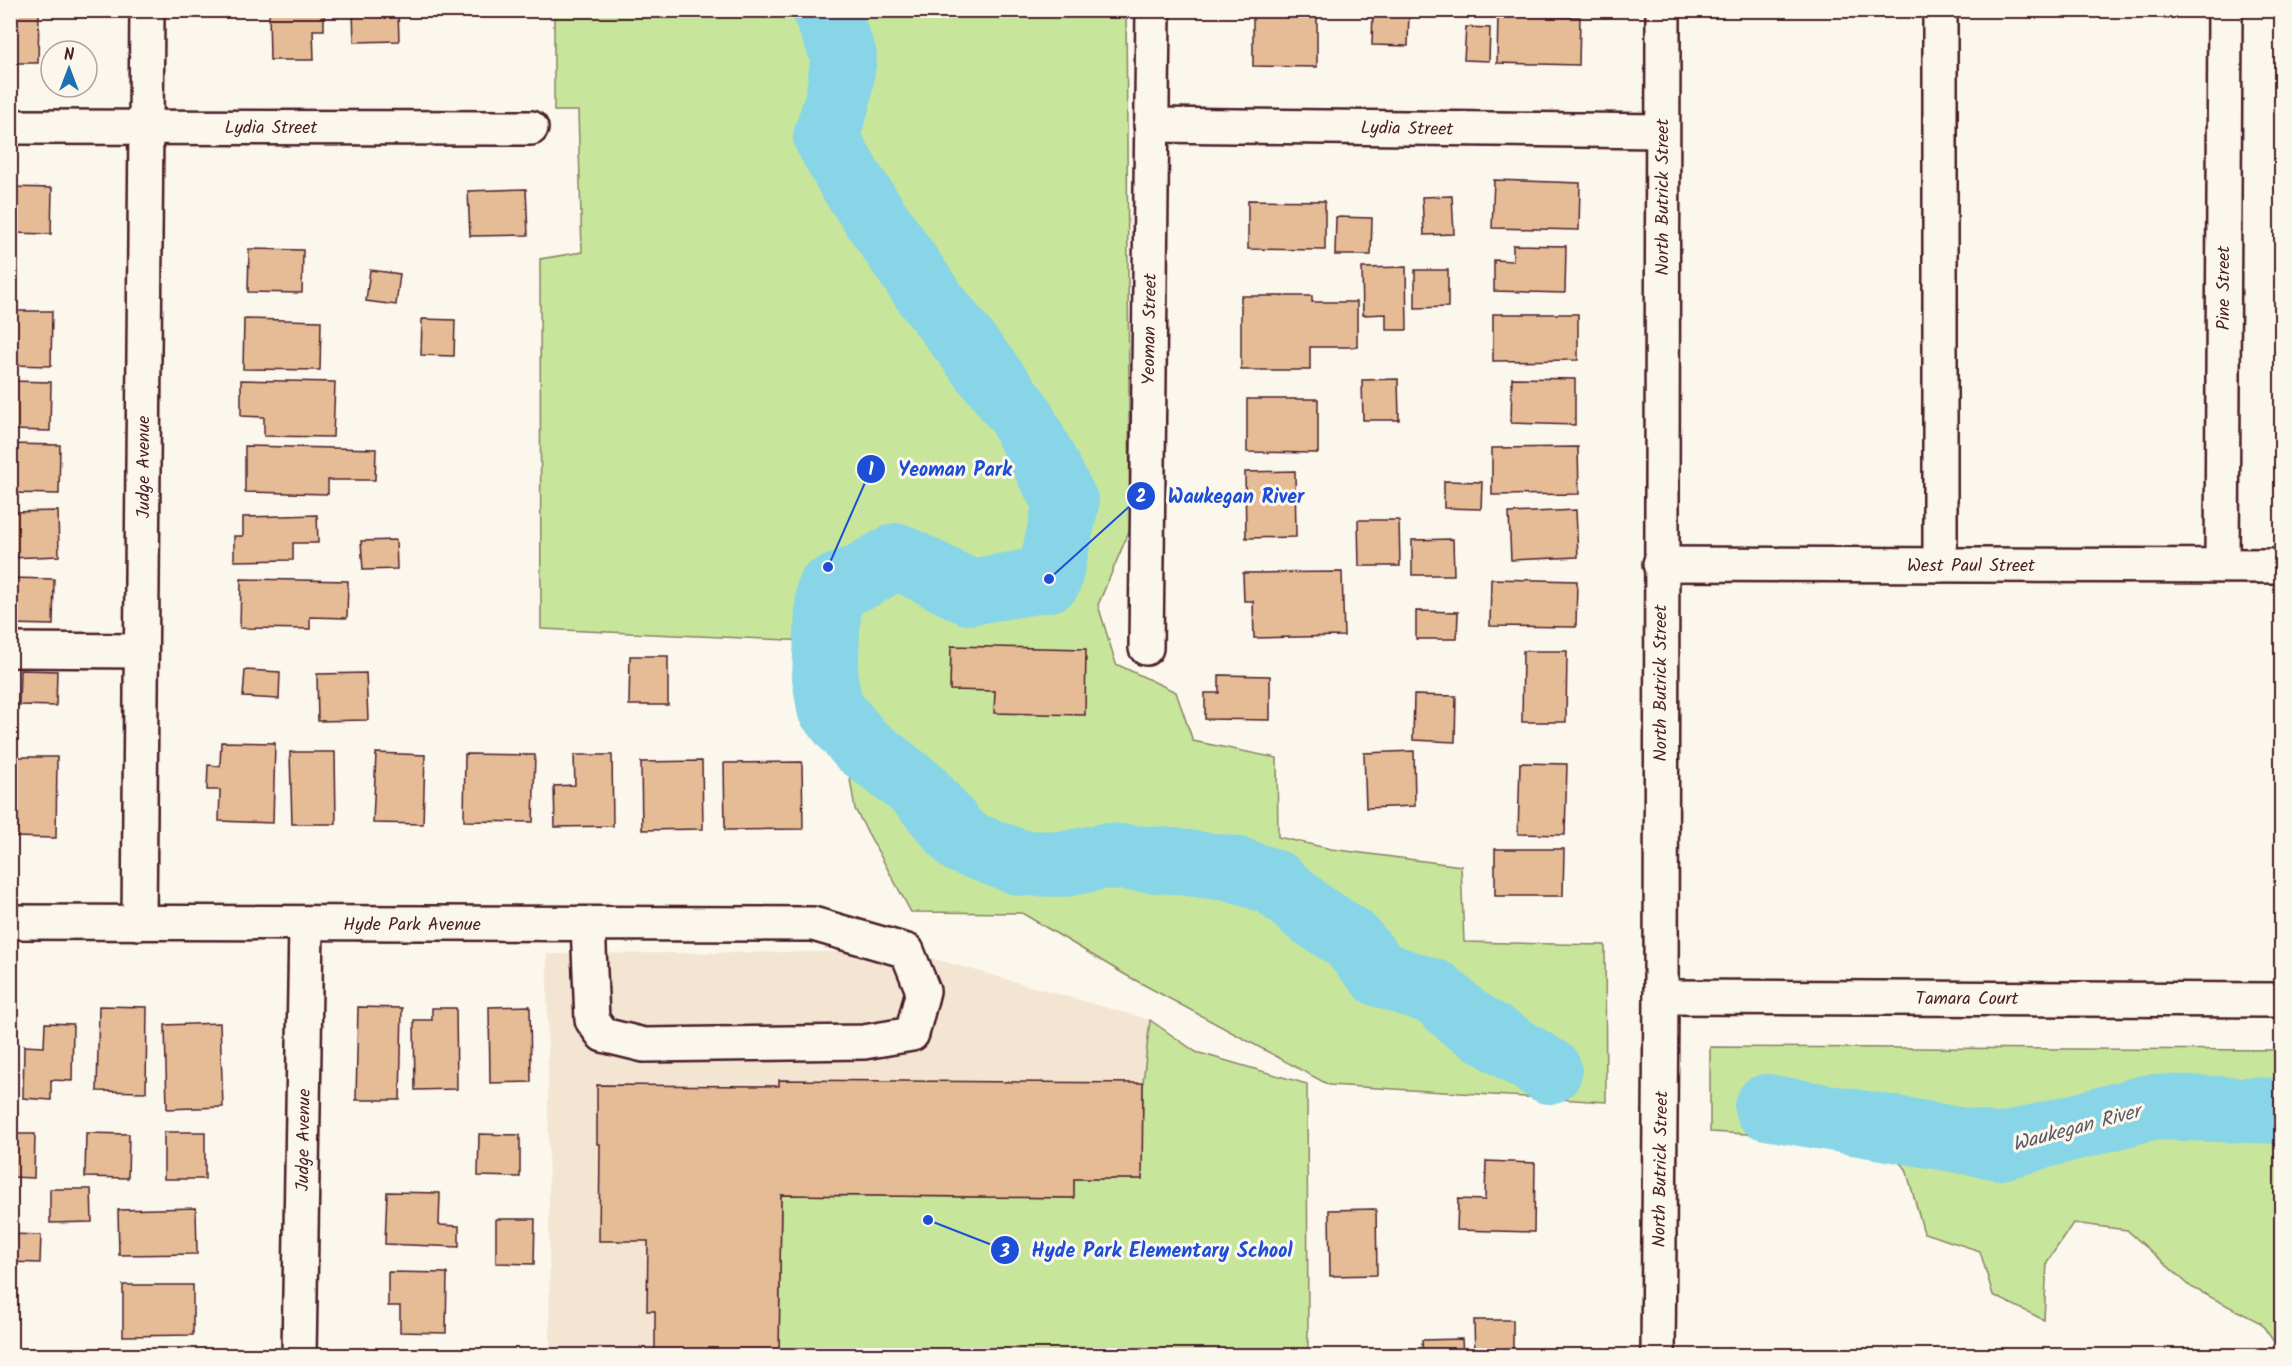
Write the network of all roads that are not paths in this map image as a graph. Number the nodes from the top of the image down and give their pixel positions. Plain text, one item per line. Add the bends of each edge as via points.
1 (147, 10) edge
2 (1153, 10) edge
3 (1663, 10) edge
4 (1940, 10) edge
5 (2225, 10) edge
6 (1151, 125) junction
7 (10, 127) edge
8 (146, 127) junction
9 (531, 128) dead end
10 (1662, 131) junction
11 (1660, 564) junction
12 (1940, 565) junction
13 (2222, 565) junction
14 (2282, 566) edge
15 (1146, 648) dead end
16 (10, 650) edge
17 (141, 651) junction
18 (10, 922) edge
19 (139, 923) junction
20 (306, 924) junction
21 (588, 924) junction
22 (1661, 997) junction
23 (2274, 1000) dead end
24 (299, 1356) edge
25 (1658, 1356) edge

1 - 8 street, Judge Avenue
2 - 6 street, Yeoman Street
3 - 10 street, North Butrick Street
4 - 12 street
5 - 13 street, Pine Street
6 - 10 street, Lydia Street
6 - 15 street, Yeoman Street
7 - 8 street, Lydia Street
8 - 9 street, Lydia Street
8 - 17 street, Judge Avenue
10 - 11 street, North Butrick Street
11 - 12 street, West Paul Street
11 - 22 street, North Butrick Street
12 - 13 street, West Paul Street
13 - 14 street, West Paul Street
16 - 17 street
17 - 19 street, Judge Avenue
18 - 19 street, Hyde Park Avenue
19 - 20 street, Hyde Park Avenue
20 - 21 street, Hyde Park Avenue
20 - 24 street, Judge Avenue
21 - 21 street, Hyde Park Avenue via 813,924 907,951 923,991 912,1034 864,1042 644,1045 603,1035 592,1020
22 - 23 street, Tamara Court
22 - 25 street, North Butrick Street

